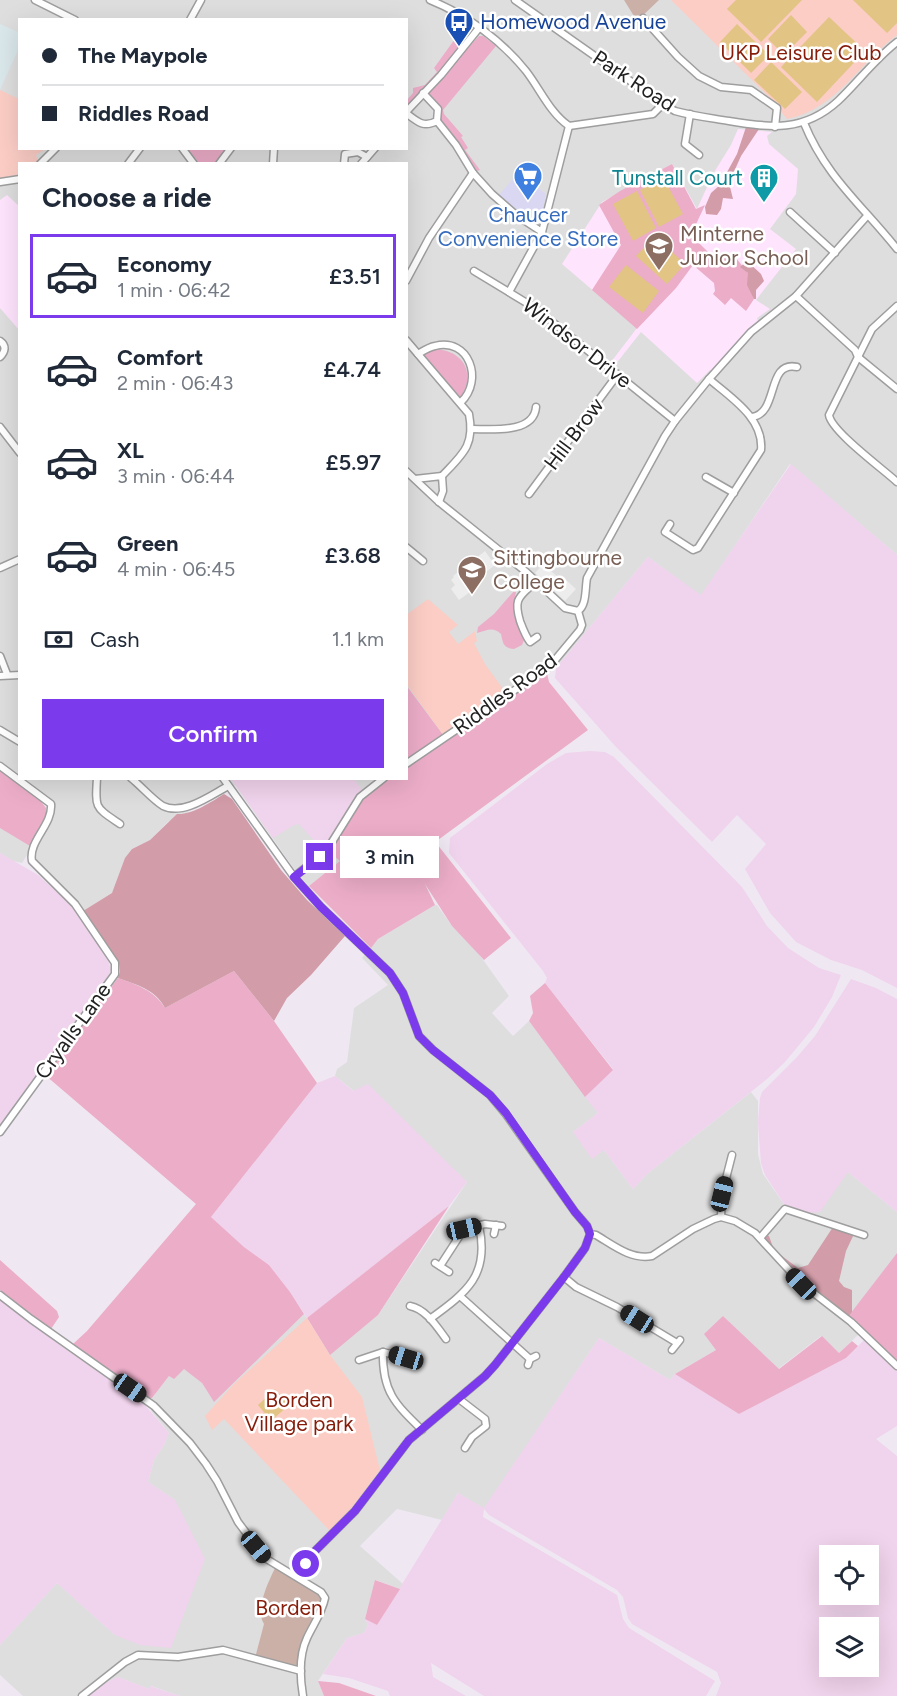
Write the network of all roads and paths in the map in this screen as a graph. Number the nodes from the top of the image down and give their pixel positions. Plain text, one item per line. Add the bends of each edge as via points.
1 (34, 0) edge
2 (430, 0) edge
3 (515, 0) edge
4 (199, 1) edge
5 (61, 17) edge
6 (191, 18) edge
7 (641, 20) dead end
8 (479, 28) junction
9 (897, 42) edge
10 (423, 93) junction
11 (663, 104) junction
12 (408, 110) edge
13 (408, 114) edge
14 (690, 114) junction
15 (436, 121) junction
16 (804, 123) junction
17 (569, 126) junction
18 (775, 127) junction
19 (54, 150) edge
20 (341, 150) edge
21 (373, 150) edge
22 (345, 154) junction
23 (699, 155) dead end
24 (367, 157) junction
25 (42, 162) edge
26 (344, 162) edge
27 (363, 162) edge
28 (473, 173) junction
29 (18, 179) edge
30 (0, 182) edge
31 (790, 212) dead end
32 (867, 216) junction
33 (542, 232) junction
34 (897, 249) edge
35 (835, 253) junction
36 (474, 271) dead end
37 (408, 277) edge
38 (509, 292) junction
39 (796, 296) junction
40 (897, 306) edge
41 (0, 341) edge
42 (408, 342) edge
43 (418, 354) junction
44 (0, 357) edge
45 (858, 357) junction
46 (797, 367) dead end
47 (618, 374) junction
48 (709, 379) junction
49 (897, 389) edge
50 (461, 402) junction
51 (536, 407) dead end
52 (752, 417) junction
53 (675, 421) junction
54 (1, 429) edge
55 (472, 429) junction
56 (12, 448) dead end
57 (18, 450) edge
58 (408, 473) edge
59 (442, 476) junction
60 (706, 477) dead end
61 (415, 479) junction
62 (897, 482) edge
63 (734, 493) junction
64 (529, 494) dead end
65 (439, 502) junction
66 (670, 524) dead end
67 (408, 549) edge
68 (18, 560) edge
69 (423, 561) dead end
70 (0, 567) edge
71 (536, 581) junction
72 (578, 611) junction
73 (537, 637) dead end
74 (0, 656) edge
75 (3, 675) edge
76 (0, 730) edge
77 (18, 741) edge
78 (408, 763) edge
79 (0, 766) edge
80 (18, 779) edge
81 (19, 780) edge
82 (98, 780) edge
83 (133, 780) edge
84 (224, 780) edge
85 (381, 780) edge
86 (228, 786) junction
87 (120, 824) dead end
88 (294, 877) junction
89 (0, 1132) edge
90 (732, 1155) dead end
91 (721, 1217) junction
92 (479, 1226) junction
93 (494, 1234) dead end
94 (590, 1234) junction
95 (864, 1235) dead end
96 (760, 1238) junction
97 (449, 1272) dead end
98 (564, 1277) junction
99 (0, 1295) edge
100 (460, 1297) junction
101 (418, 1299) dead end
102 (430, 1319) junction
103 (447, 1339) dead end
104 (512, 1341) junction
105 (676, 1344) dead end
106 (383, 1352) junction
107 (406, 1358) dead end
108 (359, 1360) dead end
109 (531, 1360) dead end
110 (897, 1366) edge
111 (459, 1399) junction
112 (422, 1430) junction
113 (465, 1448) dead end
114 (306, 1564) junction
115 (288, 1570) junction
116 (296, 1575) junction
117 (301, 1671) junction
118 (82, 1696) edge
119 (303, 1696) edge

1 - 5 street
2 - 8 street
3 - 11 street, Park Road
4 - 6 street
7 - 18 street via 699,76 721,87 751,90 777,108
8 - 10 street
8 - 17 street via 500,43 525,70
9 - 16 street via 837,102
10 - 12 street
10 - 15 street via 438,109
11 - 14 street, Park Road
11 - 17 street via 653,114
13 - 15 street via 420,124
14 - 18 street, Park Road
14 - 23 street via 685,144
15 - 28 street
16 - 18 street, Park Road
16 - 32 street via 828,170
17 - 33 street
19 - 25 street
20 - 22 street
21 - 24 street
22 - 24 street via 358,152
22 - 26 street
24 - 27 street
28 - 33 street via 505,206
28 - 37 street
29 - 30 street
31 - 35 street
32 - 34 street
32 - 35 street, Riddles Road
33 - 38 street
35 - 39 street, Riddles Road
36 - 38 street, Windsor Drive
38 - 47 street, Windsor Drive via 544,314
39 - 45 street
39 - 48 street, Riddles Road via 751,332
40 - 45 street via 872,329
41 - 44 street via 5,347
42 - 43 street
43 - 50 street
43 - 50 street via 442,345 453,347 467,358 473,376 469,393
45 - 49 street
45 - 62 street via 830,419
46 - 52 street via 784,367 763,412
47 - 53 street, Windsor Drive
47 - 64 street, Hill Brow
48 - 52 street
48 - 53 street, Riddles Road
50 - 55 street
51 - 55 street via 523,425
52 - 63 street via 762,441 761,450
53 - 72 street, Riddles Road via 587,578 584,604
54 - 56 street
54 - 57 street
55 - 59 street via 464,453
58 - 61 street
59 - 61 street
59 - 65 street
60 - 63 street
61 - 65 street
63 - 66 street via 698,548 693,550 665,532
65 - 71 street
67 - 69 street
68 - 70 street
71 - 72 street via 565,608
71 - 73 street via 516,607 530,642
72 - 78 street, Riddles Road via 580,630 554,663
74 - 75 street
76 - 77 street
79 - 80 street, Cryalls Lane
81 - 89 street, Cryalls Lane via 51,804 48,820 32,849 32,861 75,904 116,969
82 - 87 street via 98,808
83 - 86 street via 161,805 174,808 187,806
84 - 86 street
85 - 88 street via 360,797 327,850
86 - 88 street
88 - 94 street via 390,973 403,993 419,1036 506,1113
90 - 91 street via 722,1194
91 - 94 street via 646,1257 631,1255
91 - 96 street via 745,1226
92 - 93 street via 499,1226
92 - 97 street via 464,1229 438,1265
92 - 100 street via 483,1242 480,1267
94 - 98 street
95 - 96 street via 785,1209
96 - 110 street via 801,1284 851,1322
98 - 104 street
98 - 105 street
99 - 115 street via 154,1406 206,1464 252,1542 266,1558
100 - 102 street
100 - 104 street
101 - 102 street via 413,1307
102 - 103 street
104 - 109 street
104 - 111 street via 485,1376
106 - 107 street
106 - 108 street
106 - 112 street via 384,1379 390,1394
111 - 112 street
111 - 113 street via 485,1419 486,1426
112 - 114 street via 409,1440 355,1511
114 - 115 street
114 - 116 street
115 - 116 street
116 - 117 street via 325,1598 301,1654
117 - 118 street via 223,1650 178,1657 138,1655
117 - 119 street

